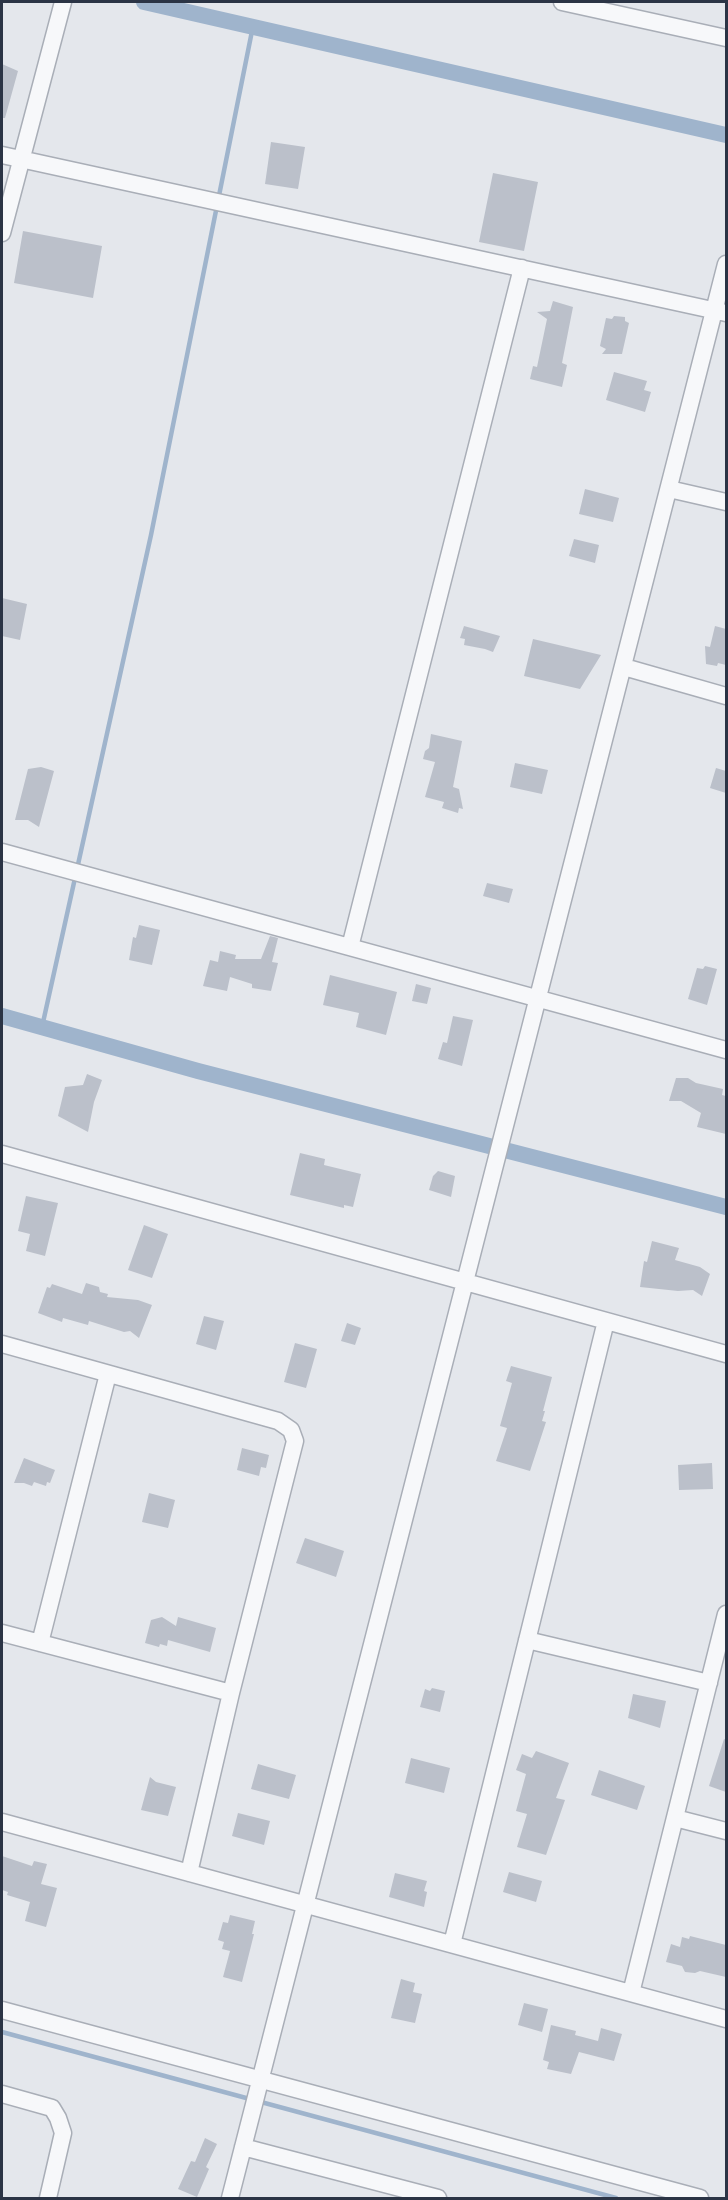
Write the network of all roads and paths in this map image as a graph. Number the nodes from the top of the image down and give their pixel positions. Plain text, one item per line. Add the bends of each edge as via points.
1 (63, 2) edge
2 (562, 2) edge
3 (599, 6) edge
4 (726, 38) edge
5 (2, 155) edge
6 (21, 159) junction
7 (2, 233) edge
8 (726, 264) edge
9 (522, 268) junction
10 (721, 311) edge
11 (669, 489) junction
12 (726, 502) edge
13 (624, 667) junction
14 (726, 696) edge
15 (2, 852) edge
16 (350, 947) junction
17 (537, 998) junction
18 (726, 1050) edge
19 (2, 1154) edge
20 (465, 1282) junction
21 (606, 1321) junction
22 (2, 1344) edge
23 (726, 1354) edge
24 (108, 1374) junction
25 (726, 1614) edge
26 (2, 1632) edge
27 (527, 1640) junction
28 (40, 1643) junction
29 (709, 1683) junction
30 (231, 1693) junction
31 (675, 1818) junction
32 (2, 1822) edge
33 (726, 1831) edge
34 (189, 1873) junction
35 (305, 1904) junction
36 (452, 1944) junction
37 (631, 1993) junction
38 (2, 2010) edge
39 (726, 2019) edge
40 (261, 2080) junction
41 (2, 2094) edge
42 (243, 2147) junction
43 (432, 2198) edge
44 (48, 2199) edge
45 (230, 2199) edge
46 (700, 2199) edge

1 - 6 street
2 - 3 street
3 - 4 street
5 - 6 street
6 - 7 street
6 - 9 street
8 - 10 street
9 - 10 street
9 - 16 street
10 - 11 street
11 - 12 street
11 - 13 street
13 - 14 street
13 - 17 street
15 - 16 street
16 - 17 street
17 - 18 street
17 - 20 street
19 - 20 street
20 - 21 street
20 - 35 street
21 - 23 street
21 - 27 street
22 - 24 street
24 - 28 street
24 - 30 street via 278,1421 291,1430 295,1441
25 - 29 street
26 - 28 street
27 - 29 street
27 - 36 street
28 - 30 street
29 - 31 street
30 - 34 street
31 - 33 street
31 - 37 street
32 - 34 street
34 - 35 street
35 - 36 street
35 - 40 street
36 - 37 street
37 - 39 street
38 - 40 street
40 - 42 street
40 - 46 street
41 - 44 street via 52,2108 58,2118 63,2133
42 - 43 street
42 - 45 street

